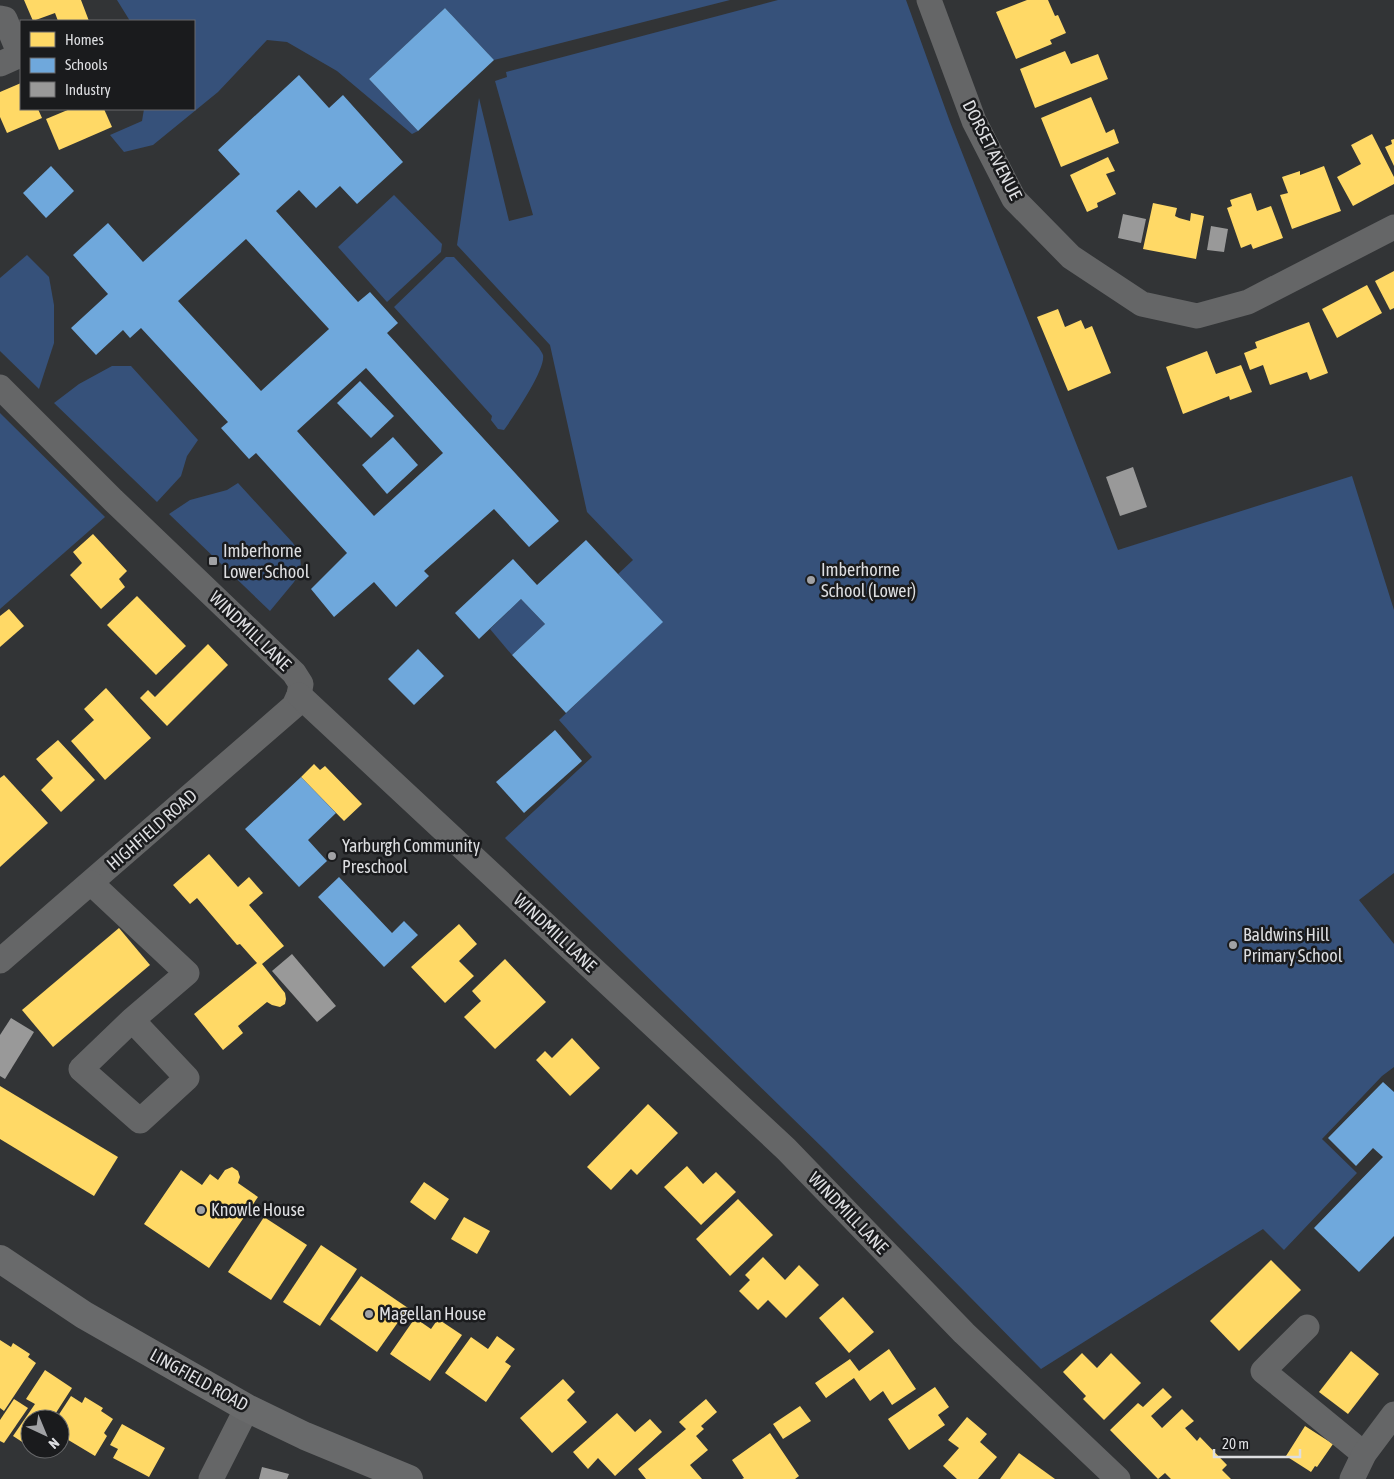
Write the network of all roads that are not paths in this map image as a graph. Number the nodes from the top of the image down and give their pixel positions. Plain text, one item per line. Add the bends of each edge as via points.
1 (929, 0) edge
2 (0, 18) edge
3 (0, 64) edge
4 (1394, 227) edge
5 (0, 387) edge
6 (299, 695) junction
7 (91, 883) junction
8 (0, 961) edge
9 (132, 1020) dead end
10 (0, 1259) edge
11 (1307, 1327) dead end
12 (247, 1408) junction
13 (1394, 1414) edge
14 (1364, 1454) junction
15 (211, 1479) edge
16 (409, 1479) edge
17 (1118, 1479) edge
18 (1352, 1479) edge

1 - 4 street, DORSET AVENUE via 974,121 1014,199 1071,257 1142,304 1197,316 1248,302
2 - 3 street via 5,19 20,55
5 - 6 street, WINDMILL LANE via 294,673 301,684
6 - 7 street, HIGHFIELD ROAD via 294,706
6 - 17 street, WINDMILL LANE via 786,1149 964,1333
7 - 8 street, HIGHFIELD ROAD
7 - 9 street via 187,973
10 - 12 street, LINGFIELD ROAD via 84,1315
11 - 14 street via 1263,1371
12 - 15 street
12 - 16 street, LINGFIELD ROAD
13 - 14 street
14 - 18 street

